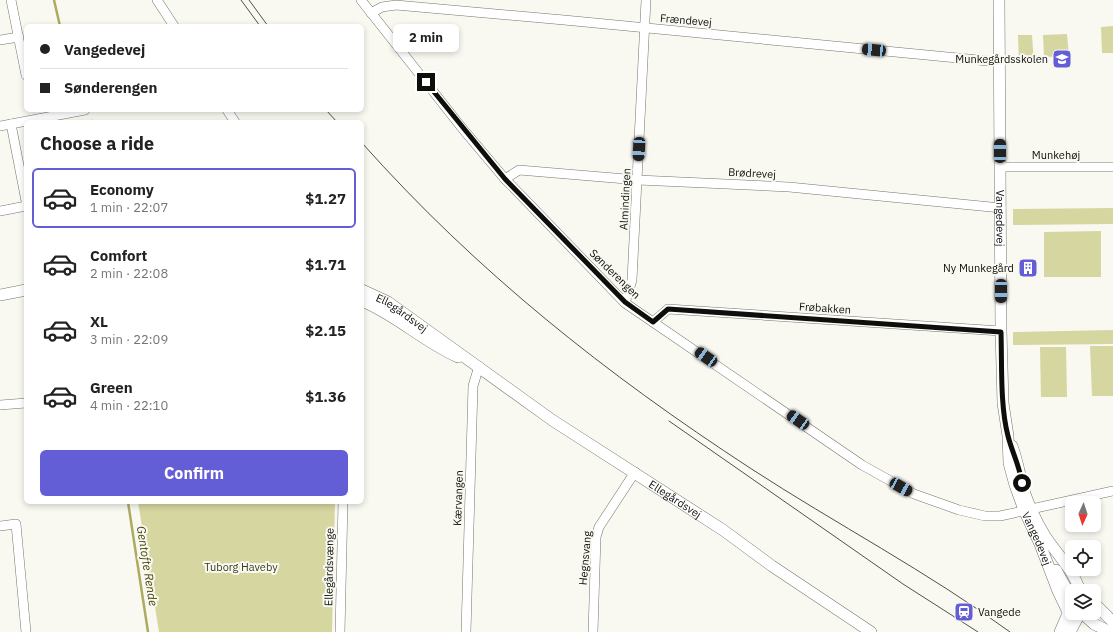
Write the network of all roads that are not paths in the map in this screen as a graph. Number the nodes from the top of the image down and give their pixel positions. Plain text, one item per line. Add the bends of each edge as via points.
1 (11, 0) edge
2 (157, 0) edge
3 (361, 0) edge
4 (646, 0) edge
5 (999, 0) edge
6 (371, 13) junction
7 (173, 24) edge
8 (645, 28) junction
9 (19, 37) junction
10 (0, 40) edge
11 (999, 62) junction
12 (24, 64) edge
13 (65, 112) edge
14 (34, 115) edge
15 (11, 124) junction
16 (0, 126) edge
17 (1000, 167) junction
18 (1113, 167) edge
19 (505, 179) junction
20 (638, 180) junction
21 (24, 191) edge
22 (24, 206) edge
23 (1001, 208) junction
24 (0, 210) edge
25 (24, 290) edge
26 (364, 291) edge
27 (0, 295) edge
28 (364, 302) edge
29 (625, 302) junction
30 (653, 322) junction
31 (1001, 332) junction
32 (479, 366) junction
33 (24, 403) edge
34 (0, 405) edge
35 (635, 472) junction
36 (1113, 491) edge
37 (343, 504) edge
38 (1028, 509) junction
39 (0, 526) edge
40 (1040, 544) junction
41 (1069, 584) edge
42 (1072, 584) edge
43 (1065, 604) edge
44 (1101, 618) edge
45 (1067, 620) edge
46 (1083, 620) edge
47 (1086, 620) edge
48 (1097, 620) edge
49 (1100, 620) edge
50 (1113, 622) edge
51 (1113, 628) edge
52 (26, 632) edge
53 (340, 632) edge
54 (466, 632) edge
55 (593, 632) edge
56 (871, 632) edge
57 (1060, 632) edge
58 (1070, 632) edge
59 (1077, 632) edge
60 (1110, 632) edge

1 - 9 street
2 - 7 street
3 - 6 street, Sønderengen
4 - 8 street, Almindingen
5 - 11 street, Vangedevej
6 - 8 street, Frændevej via 382,7 396,5
6 - 19 street, Sønderengen
8 - 11 street, Frændevej
8 - 20 street, Almindingen
9 - 10 street
9 - 12 street
11 - 17 street, Vangedevej
13 - 14 street
14 - 15 street
15 - 16 street
15 - 21 street
17 - 18 street, Munkehøj
17 - 23 street, Vangedevej
19 - 20 street, Brødrevej via 519,170
19 - 29 street, Sønderengen
20 - 23 street, Brødrevej via 789,187
20 - 29 street, Almindingen via 632,280
22 - 24 street
23 - 31 street, Vangedevej
25 - 27 street
26 - 32 street, Ellegårdsvej via 388,302
28 - 32 street, Ellegårdsvej via 377,307 444,351
29 - 30 street, Sønderengen
30 - 31 street, Frøbakken via 668,309
30 - 38 street, Sønderengen via 862,465 914,494 985,516 1000,516
31 - 38 street, Vangedevej via 1008,436 1018,462
32 - 35 street, Ellegårdsvej via 552,420
32 - 54 street, Kærvangen via 473,386
33 - 34 street
35 - 55 street, Hegnsvang via 599,527 596,537
35 - 56 street, Ellegårdsvej
36 - 38 street, Sønderengen
37 - 53 street, Ellegårdsvænge
38 - 40 street, Vangedevej
38 - 42 street, Vangedevej via 1062,560
39 - 52 street via 16,524
40 - 41 street
40 - 43 street, Vangedevej
44 - 50 street
45 - 57 street, Vangedevej
46 - 58 street
47 - 59 street
48 - 60 street
49 - 51 street

